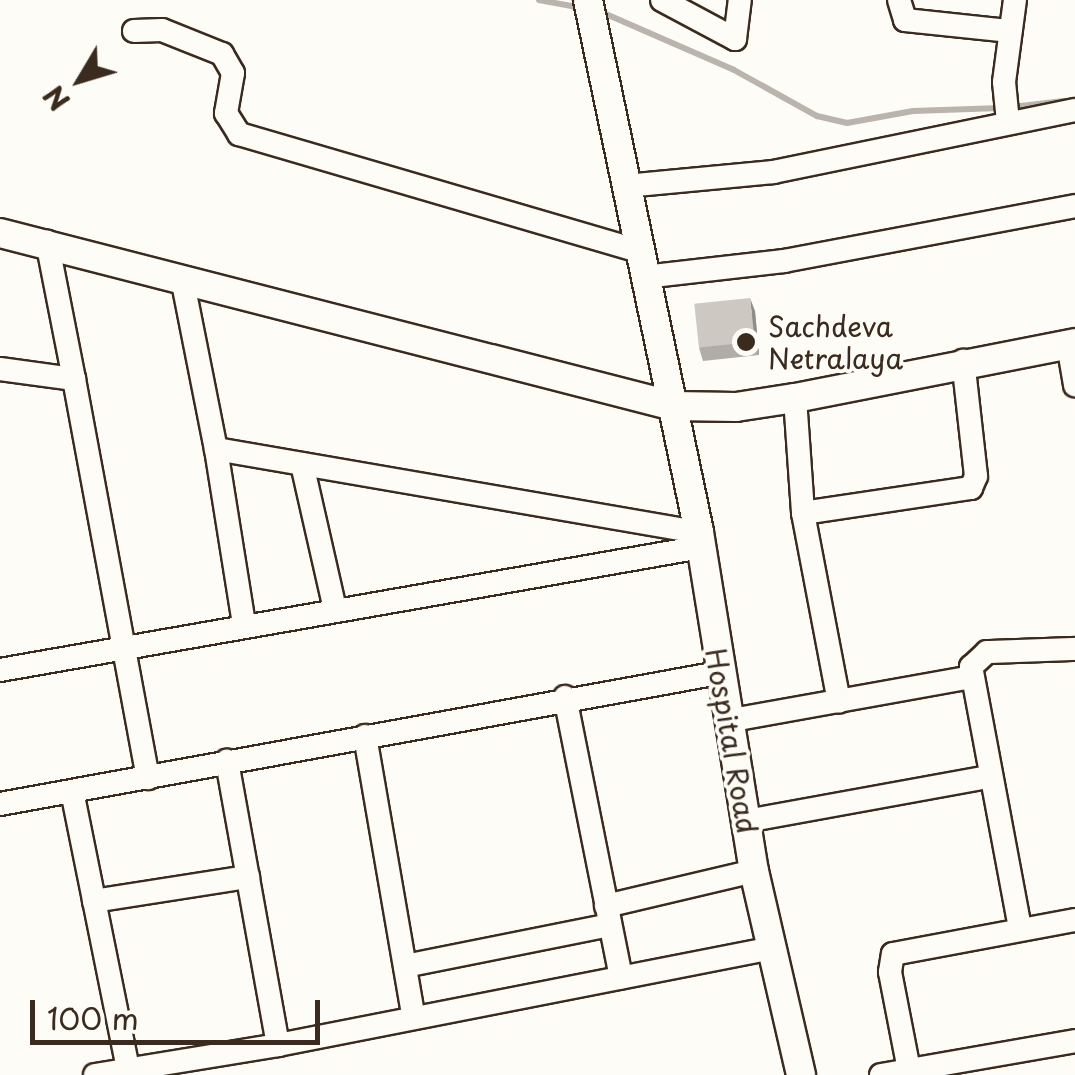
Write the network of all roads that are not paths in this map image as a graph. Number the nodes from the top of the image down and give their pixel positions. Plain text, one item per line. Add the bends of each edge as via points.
1 (588, 0) edge
2 (662, 0) edge
3 (740, 0) edge
4 (899, 0) edge
5 (1015, 0) edge
6 (134, 30) dead end
7 (1010, 31) junction
8 (1075, 110) edge
9 (1008, 118) junction
10 (626, 186) junction
11 (1075, 206) edge
12 (0, 233) edge
13 (47, 242) junction
14 (641, 264) junction
15 (182, 278) junction
16 (1071, 343) edge
17 (963, 361) junction
18 (0, 368) edge
19 (74, 379) junction
20 (1075, 384) edge
21 (795, 398) junction
22 (674, 406) junction
23 (216, 449) junction
24 (302, 464) junction
25 (803, 512) junction
26 (700, 539) junction
27 (335, 609) junction
28 (244, 624) junction
29 (1075, 648) edge
30 (122, 651) junction
31 (0, 670) edge
32 (719, 672) junction
33 (972, 677) junction
34 (565, 697) junction
35 (839, 702) junction
36 (727, 721) junction
37 (365, 736) junction
38 (227, 761) junction
39 (988, 777) junction
40 (148, 778) junction
41 (72, 792) junction
42 (0, 804) edge
43 (746, 821) junction
44 (754, 871) junction
45 (248, 878) junction
46 (94, 901) junction
47 (608, 916) junction
48 (1075, 920) edge
49 (1020, 928) junction
50 (773, 948) junction
51 (405, 966) junction
52 (621, 977) junction
53 (413, 1016) junction
54 (1075, 1041) edge
55 (278, 1045) junction
56 (204, 1067) edge
57 (128, 1068) junction
58 (910, 1072) edge
59 (95, 1075) edge
60 (801, 1075) edge
61 (881, 1075) edge

1 - 10 street, Hospital Road
2 - 3 street via 734,40
4 - 7 street via 905,20
5 - 7 street
6 - 14 street via 162,30 222,54 233,73 226,113 240,134
7 - 9 street
8 - 9 street
9 - 10 street via 774,172
10 - 14 street, Hospital Road
11 - 14 street via 784,261
12 - 13 street
13 - 15 street
13 - 19 street
14 - 22 street, Hospital Road
15 - 22 street
15 - 23 street
16 - 17 street
16 - 20 street
17 - 21 street
17 - 25 street via 976,476 970,488
18 - 19 street
19 - 30 street
21 - 22 street via 736,407
21 - 25 street
22 - 26 street, Hospital Road
23 - 24 street
23 - 28 street
24 - 26 street
24 - 27 street
25 - 35 street
26 - 27 street
26 - 32 street, Hospital Road
27 - 28 street
28 - 30 street
29 - 33 street via 987,652 972,661
30 - 31 street
30 - 40 street
32 - 34 street
32 - 36 street, Hospital Road
33 - 35 street
33 - 39 street
34 - 37 street
34 - 47 street
35 - 36 street
36 - 43 street, Hospital Road
37 - 38 street
37 - 51 street
38 - 40 street
38 - 45 street
39 - 43 street
39 - 49 street
40 - 41 street
41 - 42 street
41 - 46 street
43 - 44 street, Hospital Road
44 - 47 street
44 - 50 street, Hospital Road
45 - 46 street
45 - 55 street
46 - 57 street
47 - 51 street
47 - 52 street
48 - 49 street
49 - 58 street via 893,954 890,972
50 - 52 street
50 - 60 street, Hospital Road
51 - 53 street
52 - 53 street
53 - 55 street
54 - 58 street
55 - 56 street
56 - 57 street
57 - 59 street
58 - 61 street

